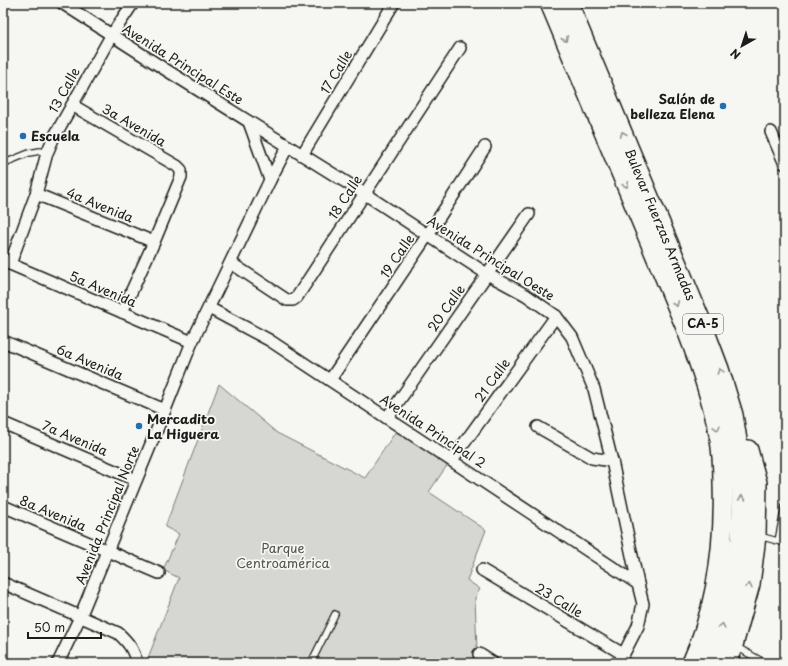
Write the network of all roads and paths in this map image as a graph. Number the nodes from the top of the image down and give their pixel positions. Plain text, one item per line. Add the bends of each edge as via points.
1 (62, 3) edge
2 (133, 3) edge
3 (394, 3) edge
4 (550, 3) edge
5 (568, 3) edge
6 (111, 36) junction
7 (460, 48) dead end
8 (72, 105) junction
9 (249, 122) junction
10 (770, 132) dead end
11 (288, 146) junction
12 (485, 147) dead end
13 (47, 153) junction
14 (302, 155) junction
15 (785, 164) edge
16 (3, 166) edge
17 (270, 180) junction
18 (36, 194) junction
19 (364, 194) junction
20 (529, 214) dead end
21 (428, 236) junction
22 (154, 242) junction
23 (231, 262) junction
24 (6, 263) edge
25 (487, 274) junction
26 (209, 308) junction
27 (122, 312) junction
28 (556, 316) junction
29 (3, 341) edge
30 (192, 342) junction
31 (330, 380) junction
32 (165, 410) junction
33 (733, 415) junction
34 (387, 418) junction
35 (3, 423) edge
36 (538, 427) dead end
37 (452, 460) junction
38 (612, 461) junction
39 (136, 480) junction
40 (3, 506) edge
41 (785, 506) edge
42 (756, 536) junction
43 (778, 541) junction
44 (785, 543) edge
45 (107, 551) junction
46 (482, 570) dead end
47 (159, 573) dead end
48 (3, 583) edge
49 (638, 584) junction
50 (335, 614) dead end
51 (80, 617) junction
52 (733, 645) junction
53 (479, 654) dead end
54 (621, 659) edge
55 (58, 663) edge
56 (137, 663) edge
57 (311, 663) edge
58 (493, 663) edge
59 (613, 663) edge
60 (692, 663) edge
61 (709, 663) edge
62 (726, 663) edge
63 (765, 663) edge

1 - 6 street, Avenida Principal Este
2 - 6 street, 13 Calle
3 - 14 street, 17 Calle
4 -> 60 highway, Bulevar Fuerzas Armadas / CA-5 via 687,330 711,399 719,436 724,507 719,569 705,628
33 -> 5 highway, Bulevar Fuerzas Armadas / CA-5 via 702,324
6 - 8 street, 13 Calle
6 - 9 street, Avenida Principal Este
7 - 19 street, 18 Calle
8 - 13 street, 13 Calle
8 - 22 street, 3a Avenida via 181,170 181,177
9 - 11 street, Avenida Principal Oeste
9 - 17 street
10 - 15 street
11 - 14 street, Avenida Principal Oeste
11 - 17 street, Avenida Principal Norte
12 - 21 street, 19 Calle
13 - 16 lane via 29,153
13 - 18 street, 13 Calle
14 - 19 street, Avenida Principal Oeste
17 - 23 street, Avenida Principal Norte
18 - 22 street, 4a Avenida
18 - 24 street, 13 Calle
19 - 21 street, Avenida Principal Oeste
19 - 23 street, 18 Calle via 293,300 287,300
20 - 25 street, 20 Calle
21 - 25 street, Avenida Principal Oeste
21 - 31 street, 19 Calle
22 - 27 street
23 - 26 street, Avenida Principal Norte
24 - 27 street, 5a Avenida
25 - 28 street, Avenida Principal Oeste via 526,295
25 - 34 street, 20 Calle
26 - 30 street, Avenida Principal Norte
26 - 31 street, Avenida Principal 2 via 269,340
27 - 30 street, 5a Avenida
28 - 37 street, 21 Calle
28 - 38 street, Avenida Principal Oeste via 572,337 594,389
29 - 32 street, 6a Avenida
30 - 32 street, Avenida Principal Norte
31 - 34 street, Avenida Principal 2
32 - 39 street, Avenida Principal Norte
33 - 42 highway via 758,483
61 -> 33 highway, Bulevar Fuerzas Armadas / CA-5 via 729,604 741,538 741,466
34 - 37 street, Avenida Principal 2
35 - 39 street, 7a Avenida
36 - 38 street via 592,458
37 - 49 street, Avenida Principal 2
38 - 49 street, Avenida Principal Oeste
39 - 45 street, Avenida Principal Norte
40 - 45 street, 8a Avenida
41 - 43 lane
42 - 43 lane
52 -> 42 highway via 750,584
43 - 44 lane
45 - 47 street, 8a Avenida
45 - 51 street, Avenida Principal Norte
46 - 54 street, 23 Calle
48 - 51 street
49 - 54 street, Avenida Principal Oeste via 643,604 638,626
50 - 57 lane
51 - 55 street, Avenida Principal Norte
51 - 56 street via 118,633 134,652
52 - 62 highway
52 - 63 lane
53 - 58 street
54 - 59 street, Avenida Principal Oeste

